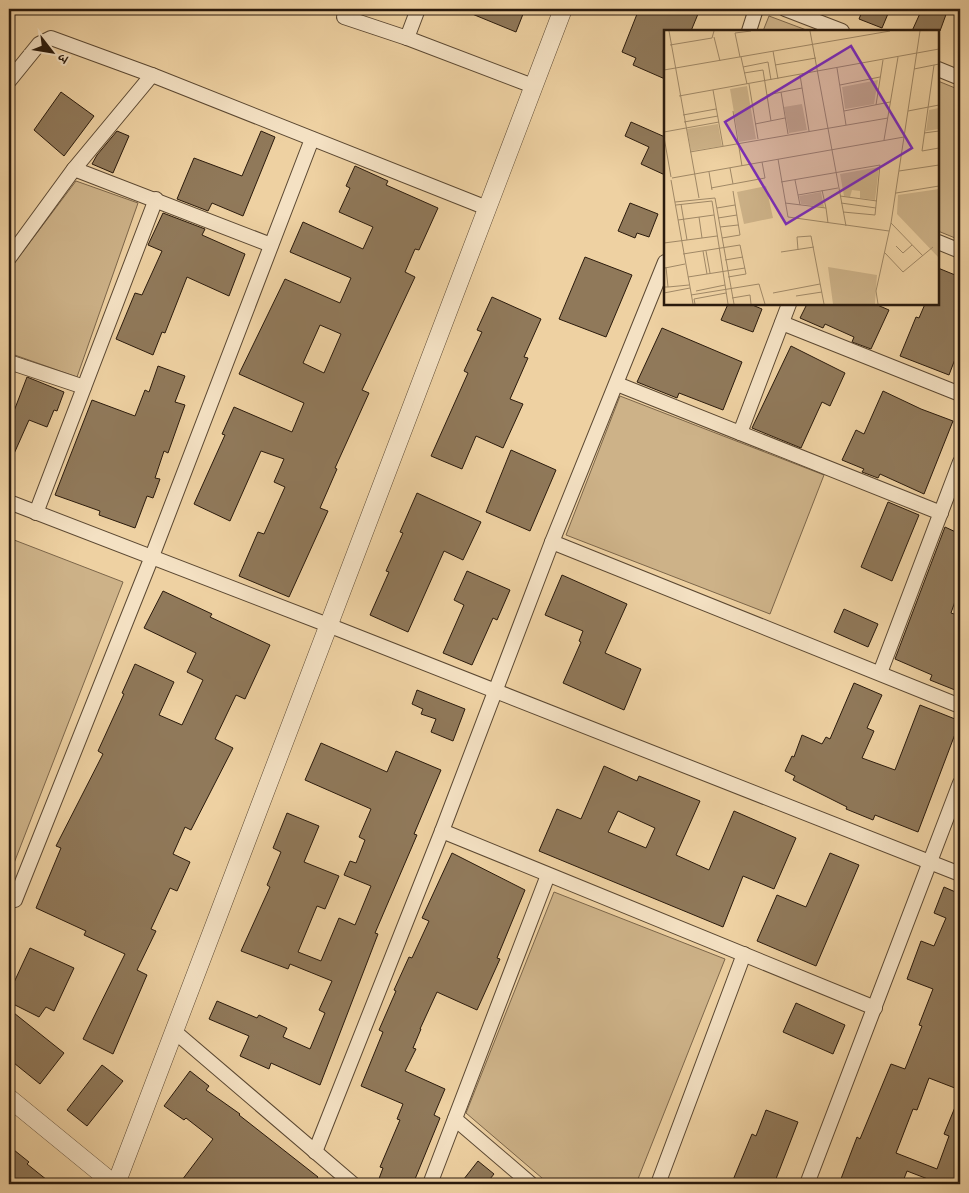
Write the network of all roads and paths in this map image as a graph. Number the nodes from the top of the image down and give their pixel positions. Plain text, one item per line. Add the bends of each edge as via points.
1 (418, 9) edge
2 (562, 9) edge
3 (756, 9) edge
4 (784, 9) edge
5 (344, 17) dead end
6 (749, 30) edge
7 (839, 30) edge
8 (407, 38) junction
9 (939, 69) edge
10 (152, 75) junction
11 (960, 78) edge
12 (9, 81) edge
13 (533, 86) junction
14 (312, 139) junction
15 (74, 169) junction
16 (156, 199) junction
17 (487, 208) junction
18 (939, 242) edge
19 (271, 245) junction
20 (960, 251) edge
21 (9, 258) edge
22 (664, 265) edge
23 (789, 305) edge
24 (782, 323) junction
25 (9, 362) edge
26 (617, 384) junction
27 (84, 387) junction
28 (960, 394) edge
29 (740, 433) junction
30 (960, 462) edge
31 (9, 502) edge
32 (36, 513) junction
33 (941, 514) junction
34 (552, 542) junction
35 (151, 559) junction
36 (328, 625) junction
37 (880, 674) junction
38 (495, 692) junction
39 (960, 706) edge
40 (960, 783) edge
41 (442, 831) junction
42 (931, 864) junction
43 (960, 874) edge
44 (548, 875) junction
45 (9, 895) edge
46 (744, 954) junction
47 (875, 1008) junction
48 (174, 1031) junction
49 (9, 1098) edge
50 (455, 1119) junction
51 (315, 1152) junction
52 (115, 1184) edge
53 (353, 1184) edge
54 (430, 1184) edge
55 (531, 1184) edge
56 (658, 1184) edge
57 (807, 1184) edge

1 - 8 street
2 - 13 street
3 - 6 street
4 - 7 street
5 - 8 street
8 - 13 street
9 - 11 street
10 - 12 street via 51,38 39,44
10 - 14 street
10 - 15 street
13 - 17 street
14 - 17 street
14 - 19 street
15 - 16 street
15 - 21 street
16 - 19 street
16 - 27 street
17 - 36 street
18 - 20 street
19 - 35 street
22 - 26 street
23 - 24 street
24 - 28 street
24 - 29 street
25 - 27 street
26 - 29 street
26 - 34 street
27 - 32 street
29 - 33 street
30 - 33 street
31 - 32 street
32 - 35 street
33 - 37 street
34 - 37 street
34 - 38 street
35 - 36 street
35 - 45 street via 16,900
36 - 38 street
36 - 48 street
37 - 39 street
38 - 41 street
38 - 42 street
40 - 42 street
41 - 44 street
41 - 51 street
42 - 43 street
42 - 47 street
44 - 46 street
44 - 50 street
46 - 47 street
46 - 56 street
47 - 57 street
48 - 51 street
48 - 52 street
49 - 52 street
50 - 54 street
50 - 55 street
51 - 53 street

